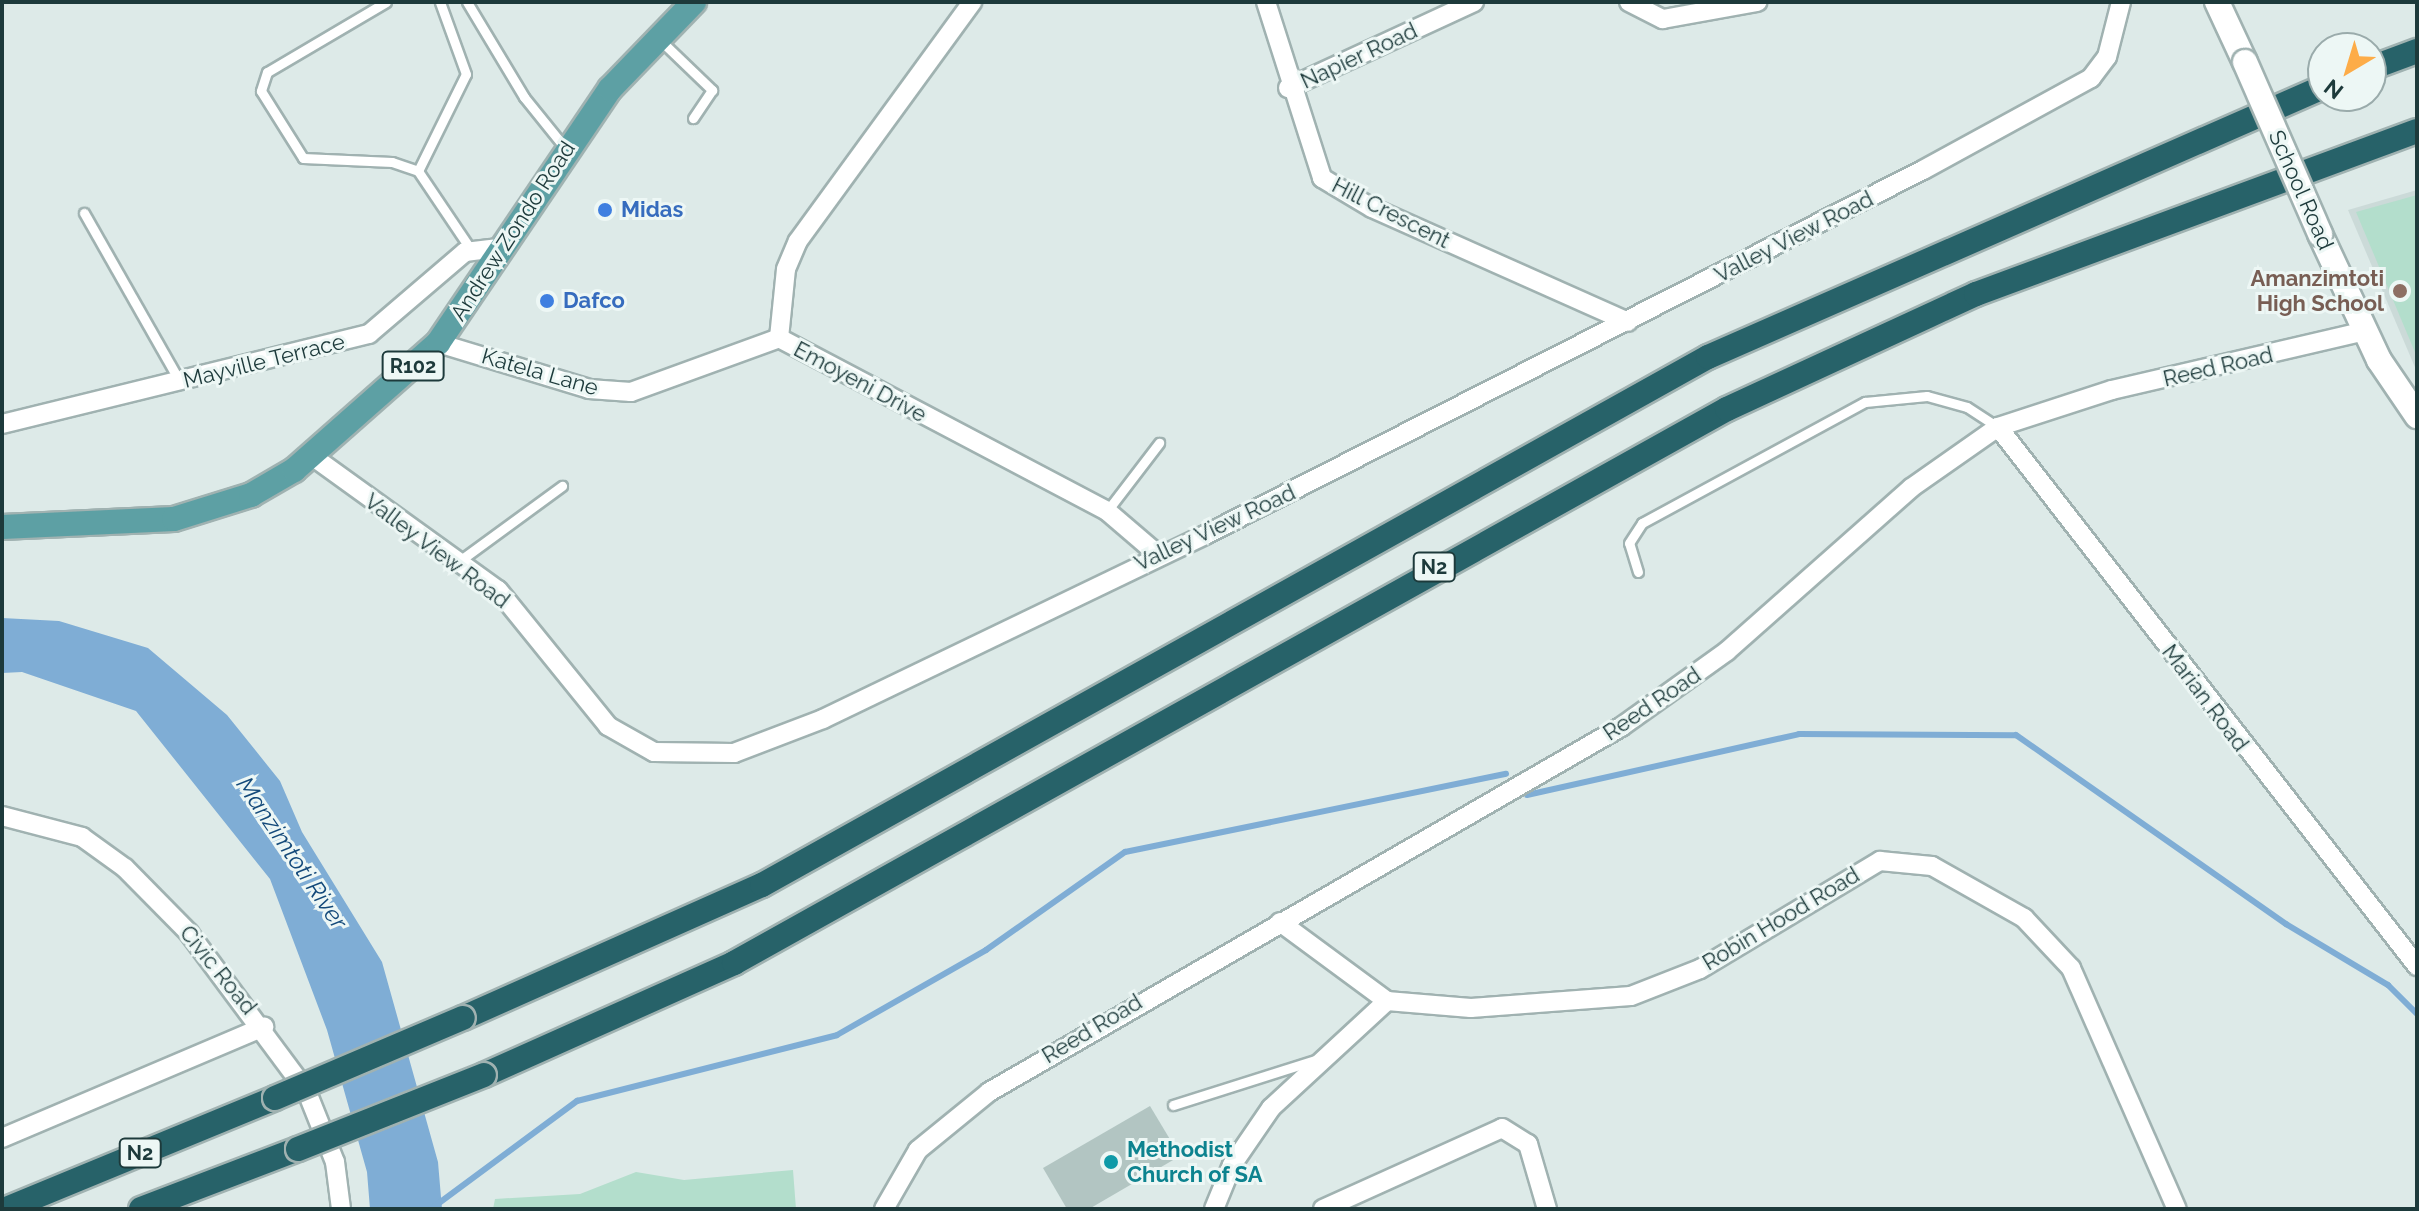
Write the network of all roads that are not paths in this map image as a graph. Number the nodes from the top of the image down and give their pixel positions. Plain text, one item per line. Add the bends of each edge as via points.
1 (386, 2) edge
2 (440, 2) edge
3 (467, 2) edge
4 (972, 2) edge
5 (1266, 2) edge
6 (1474, 2) edge
7 (1629, 2) edge
8 (1757, 2) edge
9 (2121, 2) edge
10 (2217, 2) edge
11 (681, 6) edge
12 (656, 37) junction
13 (2417, 51) edge
14 (2387, 62) edge
15 (1288, 88) junction
16 (2307, 94) edge
17 (693, 118) dead end
18 (2417, 131) edge
19 (566, 149) junction
20 (418, 171) junction
21 (84, 213) dead end
22 (499, 248) junction
23 (471, 250) junction
24 (1628, 322) junction
25 (2366, 331) junction
26 (779, 338) junction
27 (438, 343) junction
28 (180, 382) junction
29 (2417, 416) edge
30 (2, 424) edge
31 (1998, 427) junction
32 (1159, 443) dead end
33 (312, 456) junction
34 (562, 486) dead end
35 (1107, 511) junction
36 (2, 527) edge
37 (1156, 553) junction
38 (457, 563) junction
39 (1638, 572) dead end
40 (2, 816) edge
41 (1280, 922) junction
42 (2417, 966) edge
43 (1387, 1001) junction
44 (264, 1027) junction
45 (1318, 1059) junction
46 (1173, 1105) dead end
47 (2, 1138) edge
48 (6, 1209) edge
49 (141, 1209) edge
50 (341, 1209) edge
51 (884, 1209) edge
52 (1214, 1209) edge
53 (1323, 1209) edge
54 (1547, 1209) edge
55 (2177, 1209) edge

1 - 20 lane via 267,72 261,91 303,158
2 - 20 lane via 461,43 466,74
3 - 19 lane via 524,97
4 - 26 street, Emoyeni Drive via 798,241 786,269
5 - 15 street, Hill Crescent
6 - 15 street, Napier Road
7 - 8 street via 1663,19
9 - 24 street, Valley View Road via 2107,57 2091,78
10 - 25 street, School Road, bridge
11 - 12 main road, Andrew Zondo Road / R102
12 - 17 lane via 708,80 712,90
12 - 19 main road, Andrew Zondo Road / R102
13 - 14 highway
15 - 24 street, Hill Crescent via 1311,158 1332,186
16 - 48 highway, N2, bridge via 1708,357 762,885 463,1018
18 - 49 highway, N2, bridge via 1976,294 1727,409 734,963 484,1075
19 - 22 main road, Andrew Zondo Road / R102
20 - 23 lane
21 - 28 lane
22 - 23 street
22 - 27 main road, Andrew Zondo Road / R102
23 - 28 street, Mayville Terrace via 369,334
24 - 37 street, Valley View Road
25 - 29 street, School Road
25 - 31 street, Reed Road via 2112,390
26 - 27 street, Katela Lane via 631,392 589,389
26 - 35 street, Emoyeni Drive
27 - 33 main road, Andrew Zondo Road / R102
28 - 30 street, Mayville Terrace
31 - 39 lane via 1967,407 1927,396 1865,402 1642,523 1629,543
31 - 41 street, Reed Road via 1911,488 1689,681
31 - 42 street, Marian Road
32 - 35 lane
33 - 36 main road, Andrew Zondo Road / R102 via 271,486 174,519
33 - 38 street, Valley View Road
34 - 38 lane
35 - 37 street, Emoyeni Drive
37 - 38 street, Valley View Road via 823,719 734,753 699,756 654,752 608,726 513,605
40 - 44 street, Civic Road via 61,828 125,868
41 - 43 street
41 - 51 street, Reed Road via 1037,1062 944,1124 902,1169
43 - 45 street
43 - 55 street, Robin Hood Road via 1471,1008 1631,996 1700,969 1880,861 1932,866 2024,918 2071,968
44 - 47 street
44 - 50 street, Civic Road via 307,1092 335,1162
45 - 46 lane
45 - 52 street via 1247,1142
53 - 54 street via 1502,1128 1528,1144

